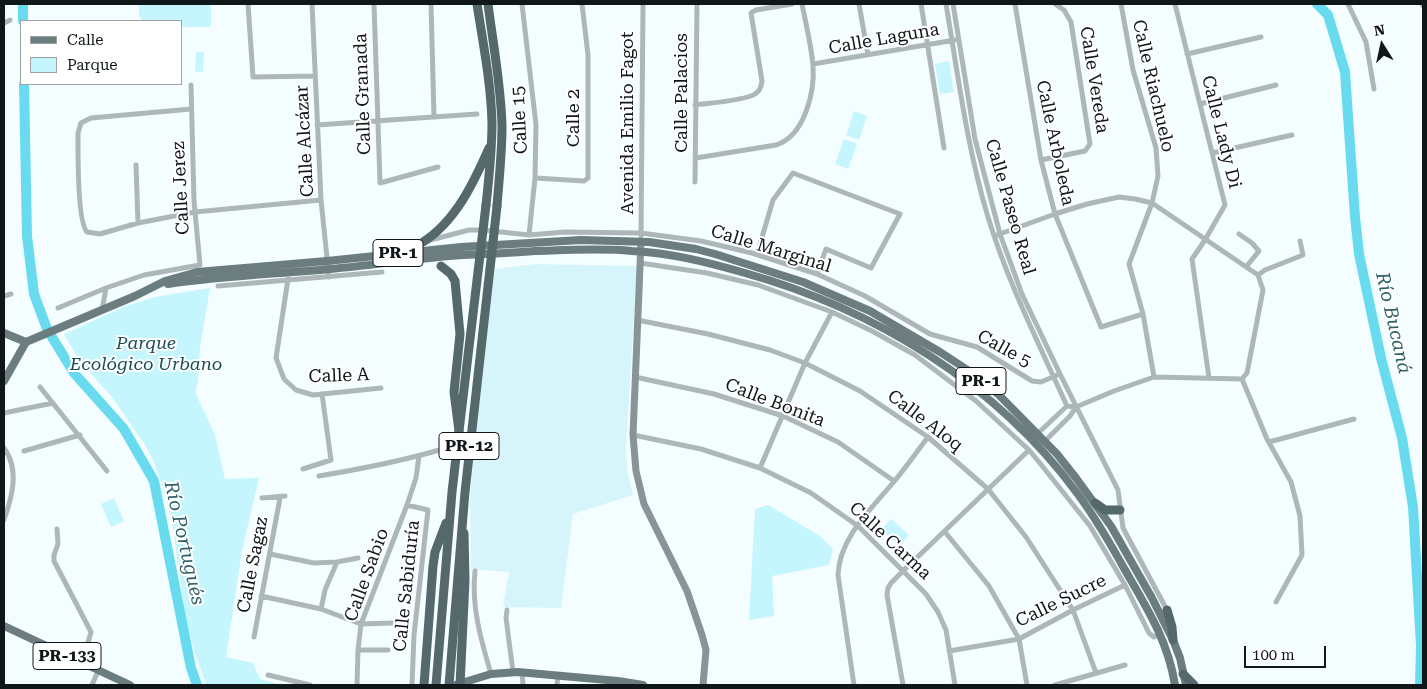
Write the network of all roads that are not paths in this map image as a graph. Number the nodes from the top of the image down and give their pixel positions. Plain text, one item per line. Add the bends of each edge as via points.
1 (248, 4) edge
2 (312, 4) edge
3 (374, 4) edge
4 (431, 4) edge
5 (478, 4) edge
6 (488, 4) edge
7 (522, 4) edge
8 (582, 4) edge
9 (643, 4) edge
10 (697, 4) edge
11 (792, 4) edge
12 (802, 4) edge
13 (859, 4) edge
14 (920, 4) edge
15 (946, 4) edge
16 (953, 4) edge
17 (1014, 4) edge
18 (1055, 4) edge
19 (1121, 4) edge
20 (1175, 4) edge
21 (1182, 4) edge
22 (1348, 4) edge
23 (10, 20) dead end
24 (4, 23) edge
25 (1253, 32) dead end
26 (959, 40) junction
27 (952, 41) junction
28 (927, 44) junction
29 (1187, 54) junction
30 (868, 55) junction
31 (813, 64) junction
32 (315, 76) junction
33 (191, 85) dead end
34 (1276, 85) dead end
35 (1374, 89) dead end
36 (1200, 104) junction
37 (696, 105) junction
38 (191, 109) junction
39 (477, 114) dead end
40 (434, 117) junction
41 (378, 120) junction
42 (318, 124) junction
43 (1292, 135) dead end
44 (492, 140) junction
45 (944, 148) dead end
46 (1212, 153) junction
47 (696, 158) junction
48 (1041, 160) junction
49 (136, 165) dead end
50 (438, 166) dead end
51 (535, 178) junction
52 (695, 182) dead end
53 (321, 200) junction
54 (1152, 203) junction
55 (195, 212) junction
56 (1055, 214) junction
57 (138, 222) junction
58 (529, 234) junction
59 (1239, 234) dead end
60 (997, 235) junction
61 (641, 238) junction
62 (1205, 240) junction
63 (423, 242) junction
64 (1300, 242) dead end
65 (383, 248) dead end
66 (641, 251) junction
67 (640, 263) junction
68 (820, 263) junction
69 (441, 266) dead end
70 (1246, 267) junction
71 (328, 269) junction
72 (382, 272) dead end
73 (816, 274) junction
74 (1258, 275) junction
75 (288, 279) junction
76 (218, 286) dead end
77 (106, 288) junction
78 (11, 294) dead end
79 (4, 296) edge
80 (58, 308) dead end
81 (102, 310) junction
82 (832, 312) junction
83 (1143, 314) junction
84 (637, 320) junction
85 (4, 332) edge
86 (26, 342) junction
87 (962, 342) joint
88 (805, 363) junction
89 (1060, 374) junction
90 (635, 376) junction
91 (1054, 376) junction
92 (1154, 377) junction
93 (1209, 378) junction
94 (1242, 379) junction
95 (4, 381) edge
96 (40, 387) dead end
97 (381, 388) dead end
98 (322, 394) junction
99 (53, 403) junction
100 (1067, 406) junction
101 (1076, 407) junction
102 (4, 413) edge
103 (783, 416) junction
104 (1354, 419) dead end
105 (459, 431) junction
106 (1037, 434) junction
107 (80, 435) junction
108 (633, 435) junction
109 (928, 437) junction
110 (1031, 440) junction
111 (1045, 442) junction
112 (1269, 442) junction
113 (4, 448) edge
114 (1038, 448) junction
115 (443, 449) dead end
116 (1029, 450) junction
117 (24, 451) dead end
118 (419, 456) junction
119 (760, 468) junction
120 (303, 469) dead end
121 (107, 471) dead end
122 (319, 476) dead end
123 (894, 482) junction
124 (988, 489) junction
125 (262, 498) dead end
126 (1095, 503) junction
127 (407, 505) junction
128 (6, 507) edge
129 (1120, 510) junction
130 (450, 513) junction
131 (462, 513) junction
132 (4, 520) edge
133 (858, 526) junction
134 (57, 528) dead end
135 (944, 532) junction
136 (270, 554) junction
137 (358, 558) dead end
138 (337, 562) junction
139 (475, 570) dead end
140 (904, 570) junction
141 (1125, 585) junction
142 (261, 596) junction
143 (1276, 602) dead end
144 (321, 609) junction
145 (507, 610) dead end
146 (1073, 610) junction
147 (1167, 610) joint
148 (393, 623) dead end
149 (361, 624) junction
150 (4, 626) edge
151 (1161, 634) junction
152 (254, 637) dead end
153 (1019, 638) junction
154 (1173, 640) junction
155 (358, 650) junction
156 (388, 650) dead end
157 (949, 651) junction
158 (82, 663) junction
159 (1125, 665) dead end
160 (98, 671) junction
161 (514, 672) junction
162 (522, 672) junction
163 (1096, 673) junction
164 (491, 674) junction
165 (1183, 674) junction
166 (268, 675) dead end
167 (558, 675) junction
168 (1174, 684) edge
169 (92, 685) edge
170 (130, 685) edge
171 (310, 685) edge
172 (357, 685) edge
173 (412, 685) edge
174 (424, 685) edge
175 (436, 685) edge
176 (448, 685) edge
177 (458, 685) edge
178 (523, 685) edge
179 (557, 685) edge
180 (643, 685) edge
181 (703, 685) edge
182 (854, 685) edge
183 (903, 685) edge
184 (955, 685) edge
185 (1027, 685) edge
186 (1055, 685) edge
187 (1186, 685) edge
188 (1194, 685) edge

1 - 32 street via 253,77
2 - 32 street, Calle Alcázar
3 - 41 street, Calle Granada
4 - 40 street
5 - 44 highway, PR-12
6 - 131 highway, PR-12, bridge via 499,86 501,158
7 - 51 street, Calle 15 via 536,125
8 - 51 street, Calle 2 via 588,55 588,178 584,181
9 - 61 street, Avenida Emilio Fagot
10 - 37 street, Calle Palacios
11 - 37 street via 751,13 762,81 756,94
12 - 31 street
13 - 30 street
14 - 28 street
15 - 27 street, Calle Paseo Real
16 - 26 street, Calle Paseo Real
17 - 48 street, Calle Arboleda
18 - 48 street, Calle Vereda via 1064,10 1071,22 1090,144 1085,151
19 - 54 street, Calle Riachuelo via 1133,70 1156,148 1158,176
20 - 21 street
20 - 29 street, Calle Lady Di
22 - 35 street via 1366,42
23 - 24 street
25 - 29 street via 1258,38
26 - 27 street, Calle Laguna
26 - 60 street, Calle Paseo Real via 975,139
27 - 28 street, Calle Laguna
27 - 60 street, Calle Paseo Real via 973,161 988,217
28 - 30 street, Calle Laguna
28 - 45 street
29 - 36 street, Calle Lady Di
30 - 31 street, Calle Laguna
31 - 47 street via 811,92 804,113 786,140 776,145
32 - 42 street, Calle Alcázar
33 - 38 street, Calle Jerez
34 - 36 street
36 - 46 street, Calle Lady Di
37 - 47 street, Calle Palacios
38 - 55 street, Calle Jerez
38 - 57 street via 91,118 79,126 79,179 84,229 100,234
39 - 40 street
40 - 41 street
41 - 42 street
41 - 50 street, Calle Granada via 380,183
42 - 53 street, Calle Alcázar
43 - 46 street
44 - 63 highway via 464,198 446,223
44 - 105 highway, PR-12, bridge
46 - 62 street, Calle Lady Di via 1225,205
47 - 52 street, Calle Palacios
48 - 56 street, Calle Arboleda
49 - 57 street
51 - 58 street, Calle 15
53 - 55 street
53 - 71 street, Calle Alcázar
54 - 56 street via 1119,197
54 - 62 street
54 - 83 street, Calle Riachuelo via 1129,264
55 - 57 street
55 - 77 street, Calle Jerez via 200,265 144,275
56 - 60 street
56 - 83 street, Calle Arboleda via 1101,327
58 - 61 street, Calle Marginal via 565,232
58 - 63 street, Calle Marginal via 469,230
59 - 70 street via 1259,251
60 - 89 street, Calle Paseo Real
60 - 91 street, Calle Paseo Real via 1013,289
61 - 66 street
61 - 71 main road, PR-1 via 548,241 383,254
61 - 73 street, Calle Marginal via 701,241 752,253
61 - 106 main road, PR-1 via 732,259 803,282 864,308 966,369 998,394
62 - 70 street
62 - 93 street, Calle Lady Di via 1192,259
63 - 65 street, Calle Marginal
64 - 74 street via 1303,255
66 - 67 street
66 - 71 main road, PR-1 via 572,250 463,255
66 - 110 main road, PR-1 via 693,258 771,280 852,311 960,377
67 - 82 street via 758,285
67 - 84 street
68 - 68 street via 826,250 871,268 900,214 793,173 773,200 760,244
68 - 73 street
69 - 105 highway, bridge via 455,281 460,334 454,392
70 - 74 street
71 - 72 street
71 - 75 street
71 - 81 main road, PR-1 via 158,285
73 - 87 street, Calle Marginal via 865,296 930,334
74 - 94 street via 1263,290 1247,373
75 - 76 street
75 - 98 street, Calle A via 276,358 279,369 296,390
77 - 80 street
77 - 81 street
78 - 79 street
81 - 86 main road, PR-1
82 - 88 street
82 - 116 street via 915,355 976,401
83 - 92 street, Calle Riachuelo
84 - 88 street, Calle Aloq via 708,334
84 - 90 street
85 - 86 main road
86 - 95 main road
87 - 91 street, Calle 5 via 977,347 1032,381 1041,382
88 - 103 street
88 - 109 street, Calle Aloq via 860,391
89 - 91 street, Calle 5
89 - 101 street, Calle Paseo Real
90 - 103 street, Calle Bonita via 714,394
90 - 108 street
91 - 100 street, Calle Paseo Real
92 - 93 street
92 - 101 street
93 - 94 street
94 - 112 street
96 - 99 street
97 - 98 street, Calle A
98 - 120 street via 331,460
99 - 102 street
99 - 107 street
100 - 101 street
100 - 106 street
101 - 111 street
101 - 129 street via 1118,490
103 - 119 street
103 - 123 street, Calle Bonita via 838,442
104 - 112 street
105 - 130 highway, PR-12
106 - 110 street
106 - 111 main road, PR-1
107 - 117 street
107 - 121 street
108 - 119 street, Calle Carma via 701,449
108 - 181 street via 636,471 644,504 687,591 702,634 706,650
109 - 123 street
109 - 124 street, Calle Aloq
110 - 114 main road, PR-1
111 - 114 street
111 - 126 main road, PR-1
112 - 143 street via 1291,482 1300,516 1302,555
113 - 128 street via 11,460 14,479
114 - 151 main road, PR-1 via 1093,516
115 - 118 street
116 - 124 street
116 - 141 street via 1090,526
118 - 122 street
118 - 127 street, Calle Sabio
119 - 133 street, Calle Carma via 811,493
123 - 133 street
124 - 135 street
124 - 146 street, Calle Aloq via 1026,537
125 - 136 street, Calle Sagaz via 282,497
126 - 129 highway via 1106,510
126 - 154 main road, PR-1
127 - 149 street, Calle Sabio
127 - 173 street, Calle Sabiduría via 428,510 414,634
128 - 132 street
129 - 147 street via 1123,528
130 - 174 highway via 435,552
130 - 175 highway, PR-12
131 - 176 highway, PR-12, bridge
131 - 177 highway, bridge via 466,554
133 - 140 street, Calle Carma
133 - 182 street via 838,568
134 - 158 street via 54,561 91,632
135 - 140 street
135 - 153 street via 989,586
136 - 138 street via 314,562
136 - 142 street, Calle Sagaz
137 - 138 street
138 - 144 street
139 - 164 street via 476,615
140 - 157 street, Calle Carma via 938,612 946,630
140 - 183 street via 891,583 887,595
141 - 146 street, Calle Sucre
141 - 151 street via 1150,633 1154,637
142 - 144 street
142 - 152 street, Calle Sagaz
144 - 149 street
145 - 161 street
146 - 153 street, Calle Sucre
146 - 163 street, Calle Aloq
147 - 154 highway
148 - 149 street
149 - 155 street, Calle Sabio
150 - 158 main road, PR-133
151 - 168 main road, PR-1
153 - 157 street, Calle Sucre
153 - 185 street
154 - 165 main road, PR-1
155 - 156 street
155 - 172 street, Calle Sabio
157 - 184 street, Calle Carma
158 - 160 main road, PR-133
159 - 163 street
160 - 169 street
160 - 170 main road, PR-133
161 - 162 main road
161 - 164 main road
162 - 167 main road
162 - 178 street
163 - 186 street
164 - 177 main road
165 - 187 main road, PR-1
165 - 188 highway
166 - 171 street
167 - 179 street
167 - 180 main road

